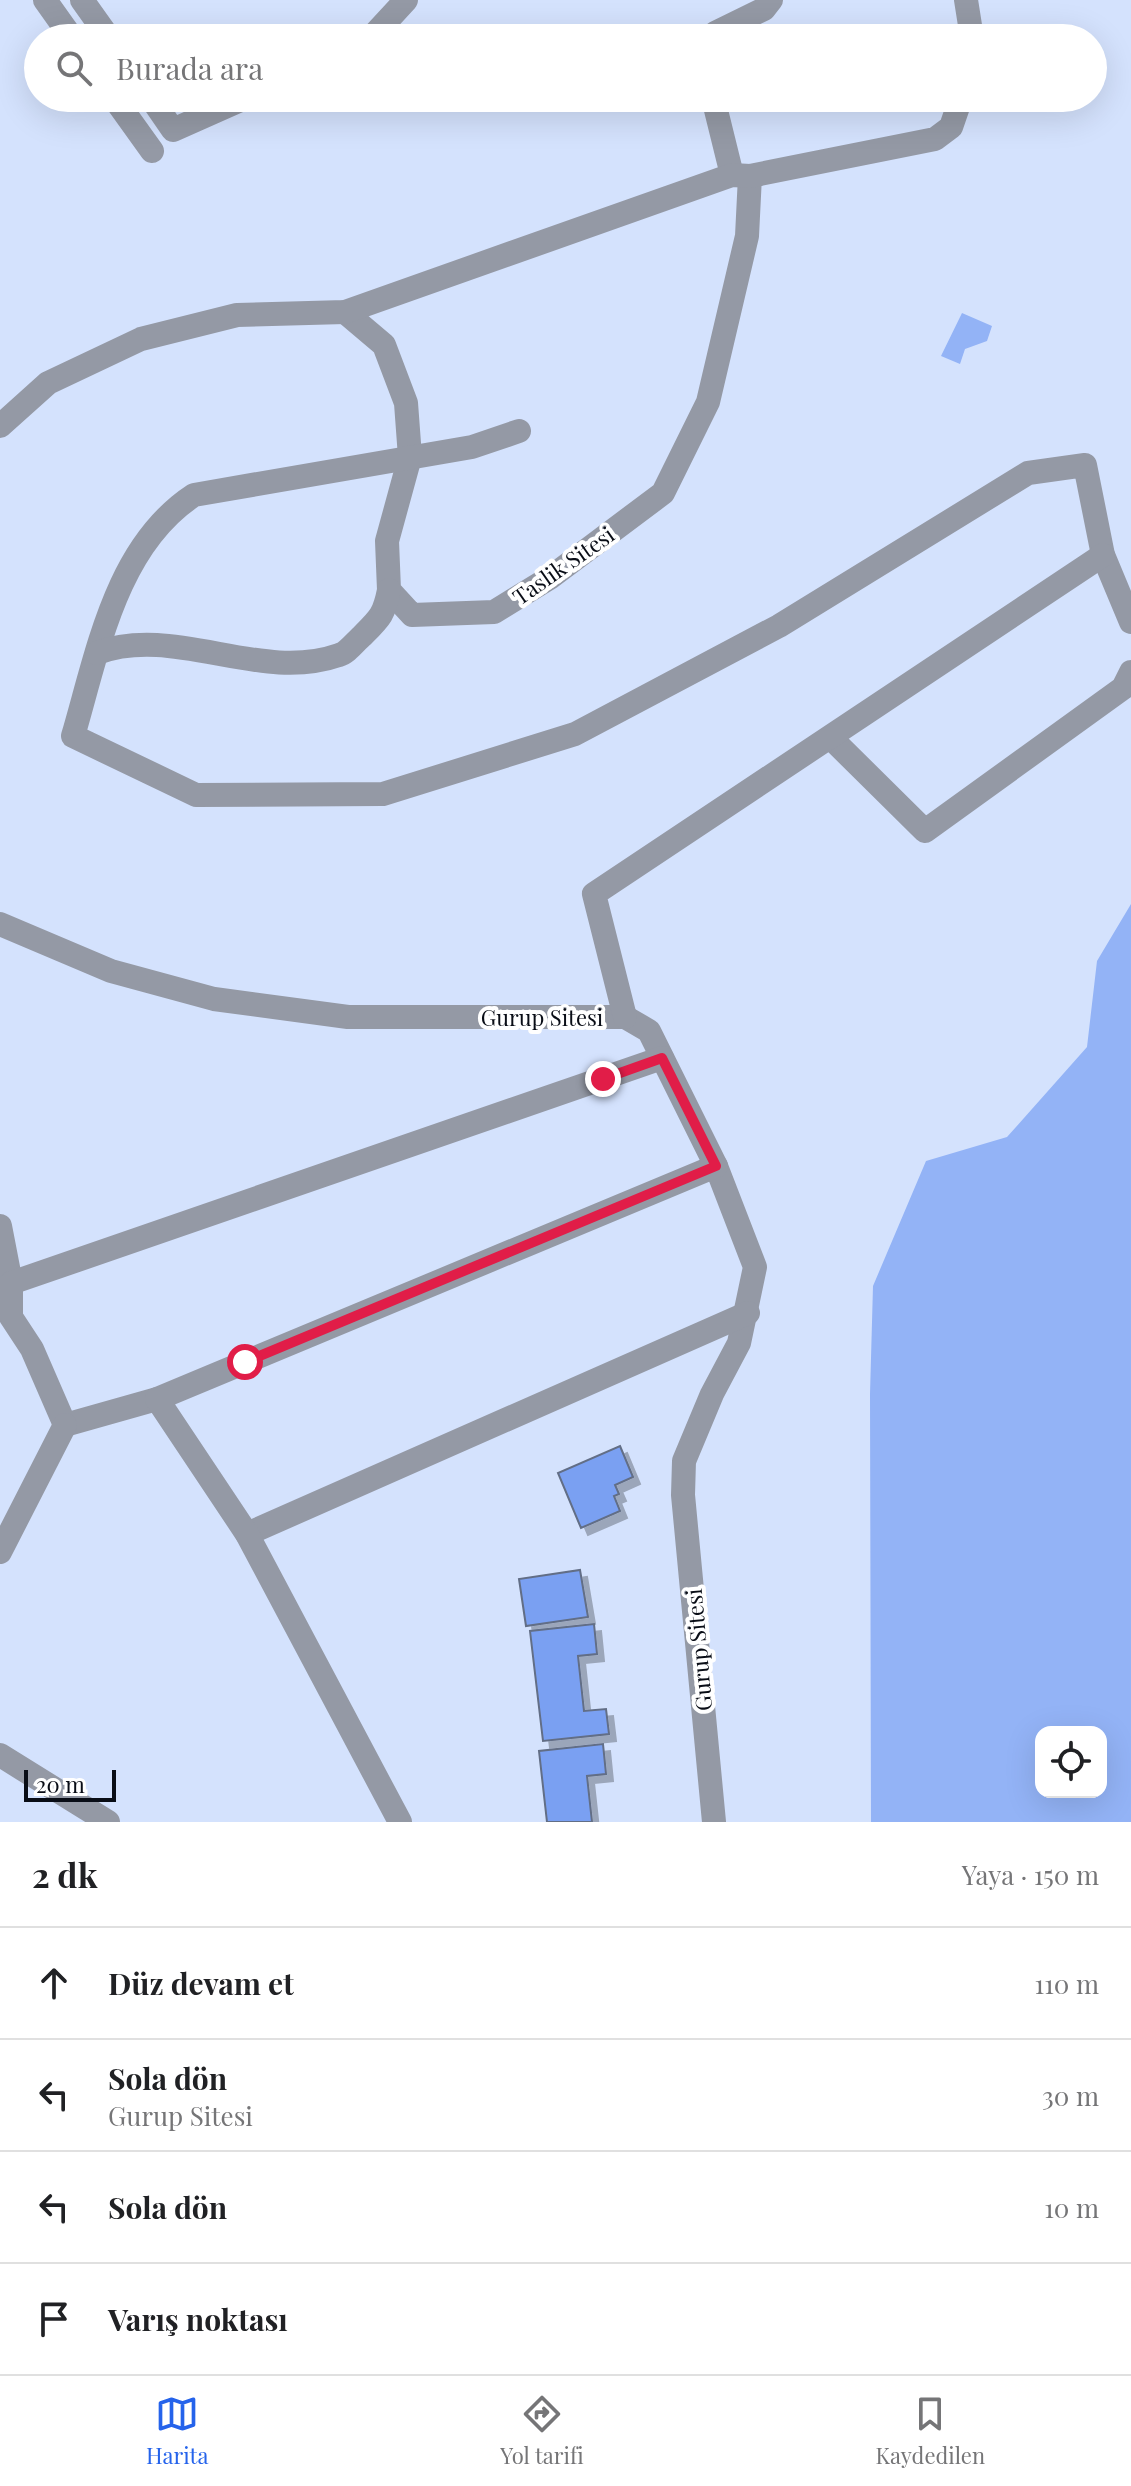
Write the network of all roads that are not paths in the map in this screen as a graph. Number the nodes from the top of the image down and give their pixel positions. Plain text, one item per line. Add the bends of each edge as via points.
1 (45, 0) edge
2 (82, 0) edge
3 (406, 0) edge
4 (771, 0) edge
5 (966, 0) edge
6 (62, 24) edge
7 (99, 24) edge
8 (384, 24) edge
9 (733, 24) edge
10 (970, 24) edge
11 (124, 112) edge
12 (161, 112) edge
13 (214, 112) edge
14 (718, 112) edge
15 (958, 112) edge
16 (152, 151) dead end
17 (741, 175) junction
18 (345, 312) junction
19 (0, 426) edge
20 (519, 431) dead end
21 (410, 457) junction
22 (1103, 555) junction
23 (389, 590) junction
24 (1131, 622) edge
25 (97, 653) junction
26 (1131, 672) edge
27 (832, 739) junction
28 (0, 924) edge
29 (625, 1017) junction
30 (662, 1058) junction
31 (716, 1166) junction
32 (0, 1226) edge
33 (11, 1283) junction
34 (748, 1313) junction
35 (157, 1399) junction
36 (65, 1425) junction
37 (247, 1534) junction
38 (0, 1552) edge
39 (0, 1755) edge
40 (108, 1822) edge
41 (400, 1822) edge
42 (714, 1822) edge

1 - 6 street
2 - 7 street
3 - 8 street
4 - 9 street
5 - 10 street
11 - 16 street
12 - 13 street via 173,130
14 - 17 street, Taslik Sitesi
15 - 17 street via 935,139
17 - 18 street
17 - 23 street, Taslik Sitesi via 747,236 708,402 663,493 551,577 494,612 412,615
18 - 19 street via 237,315 141,339 48,383
18 - 21 street via 384,345 406,403
20 - 21 street via 472,447
21 - 23 street via 387,541
21 - 25 street via 194,495 167,513 120,585
22 - 24 street
22 - 25 street via 1085,465 1028,473 779,626 575,734 383,794 196,795 73,736
22 - 27 street
23 - 25 street via 383,616 341,655 274,664 121,644
26 - 27 street via 1123,688 925,831
27 - 29 street via 594,894
28 - 29 street, Gurup Sitesi via 111,971 214,999 348,1017
29 - 30 street, Gurup Sitesi via 649,1031
30 - 31 street, Gurup Sitesi
30 - 33 street
31 - 34 street, Gurup Sitesi via 755,1267
31 - 35 street
32 - 33 street
33 - 36 street via 11,1317 32,1349
34 - 37 street
34 - 42 street, Gurup Sitesi via 684,1461
35 - 36 street
35 - 37 street
36 - 38 street
37 - 41 street
39 - 40 street

